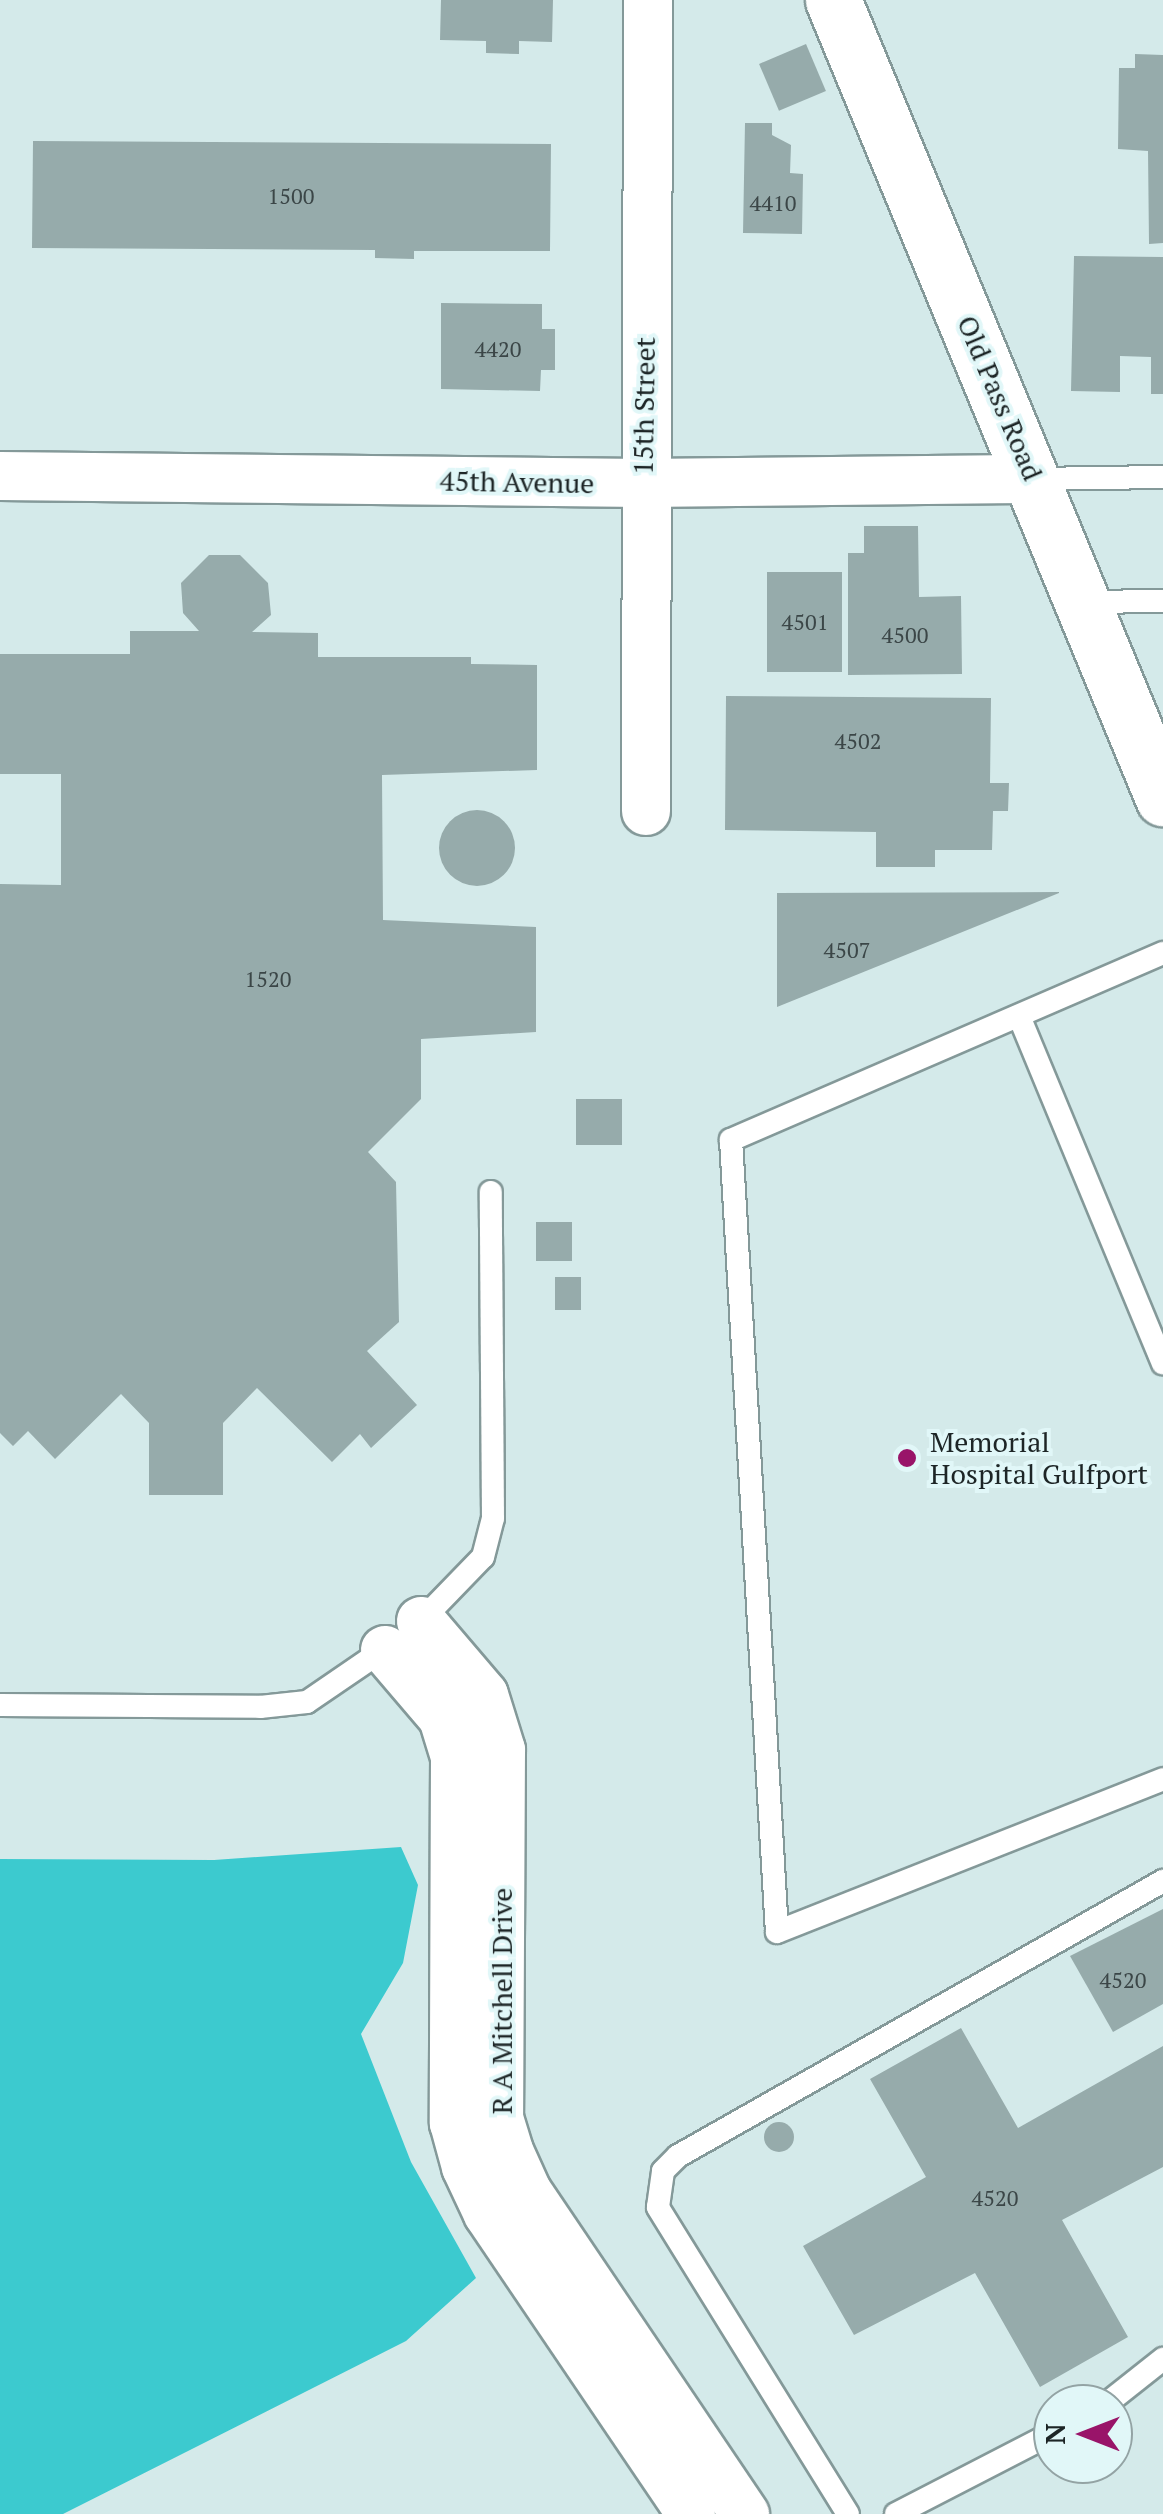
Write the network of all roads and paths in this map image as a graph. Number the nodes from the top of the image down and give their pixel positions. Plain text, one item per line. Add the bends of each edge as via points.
1 (648, 0) edge
2 (833, 0) edge
3 (0, 476) edge
4 (1163, 477) edge
5 (1034, 479) junction
6 (643, 483) junction
7 (1163, 601) edge
8 (1083, 602) junction
9 (1163, 798) edge
10 (646, 811) dead end
11 (1163, 953) edge
12 (1019, 1016) junction
13 (491, 1192) dead end
14 (1163, 1363) edge
15 (422, 1621) junction
16 (384, 1650) junction
17 (0, 1706) edge
18 (1163, 1779) edge
19 (1163, 1881) edge
20 (586, 2315) junction
21 (1163, 2359) edge
22 (1131, 2384) edge
23 (1033, 2443) edge
24 (690, 2514) edge
25 (745, 2514) edge
26 (848, 2514) edge
27 (896, 2514) edge

1 - 6 street, 15th Street
2 - 5 main road, Old Pass Road
3 - 6 street, 45th Avenue
4 - 5 lane
5 - 6 street, 45th Avenue
5 - 8 main road, Old Pass Road
6 - 10 street, 15th Street
7 - 8 lane
8 - 9 main road, Old Pass Road
11 - 12 lane
12 - 14 lane
12 - 18 lane via 730,1140 777,1932
13 - 15 lane via 493,1518 482,1557
15 - 16 lane
15 - 20 street, R A Mitchell Drive via 484,1695 501,1750 500,2118
16 - 17 lane via 306,1702 260,1708
16 - 20 street, R A Mitchell Drive via 443,1718 455,1757 454,2123 488,2214
19 - 26 lane via 678,2156 663,2171 658,2207
20 - 24 street, R A Mitchell Drive
20 - 25 street, R A Mitchell Drive
21 - 22 lane
23 - 27 lane

